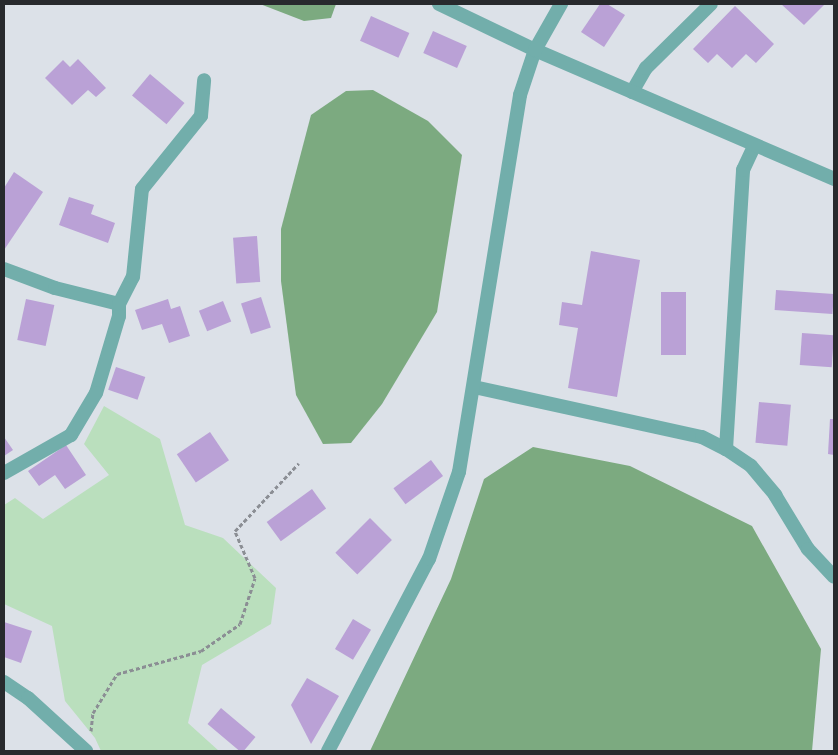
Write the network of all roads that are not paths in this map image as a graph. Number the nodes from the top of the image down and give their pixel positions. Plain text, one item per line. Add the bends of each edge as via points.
1 (439, 4) edge
2 (560, 4) edge
3 (711, 4) edge
4 (535, 50) junction
5 (204, 80) dead end
6 (632, 92) junction
7 (754, 146) junction
8 (834, 178) edge
9 (4, 269) edge
10 (119, 304) junction
11 (474, 387) junction
12 (726, 449) junction
13 (4, 472) edge
14 (834, 577) edge
15 (4, 682) edge
16 (88, 746) edge
17 (328, 751) edge

1 - 4 street
2 - 4 street
3 - 6 street via 646,68
4 - 6 street
4 - 11 street via 520,95
5 - 10 street via 201,116 142,188 133,277
6 - 7 street
7 - 8 street
7 - 12 street via 743,170
9 - 10 street via 55,288
10 - 13 street via 119,316 96,393 71,435
11 - 12 street via 702,437
11 - 17 street via 460,472 429,558
12 - 14 street via 751,466 776,495 808,549
15 - 16 street

